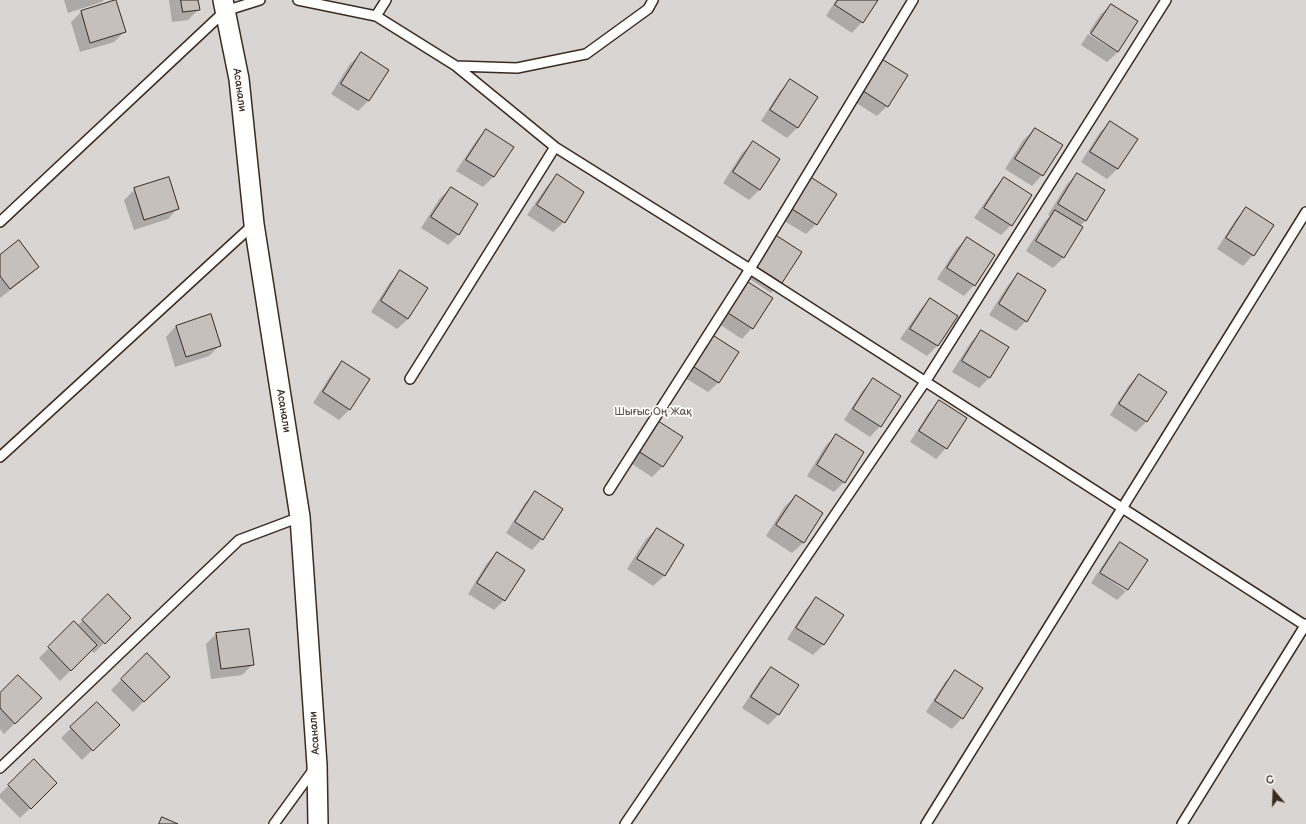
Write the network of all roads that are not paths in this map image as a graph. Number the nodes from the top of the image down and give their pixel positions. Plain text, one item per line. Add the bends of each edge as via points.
1 (260, 0) edge
2 (298, 0) edge
3 (386, 0) edge
4 (653, 0) edge
5 (913, 0) edge
6 (1166, 0) edge
7 (224, 6) edge
8 (376, 16) junction
9 (456, 66) junction
10 (555, 147) junction
11 (1306, 212) edge
12 (0, 222) edge
13 (254, 224) junction
14 (750, 269) junction
15 (410, 379) dead end
16 (925, 382) junction
17 (0, 457) edge
18 (609, 490) dead end
19 (1121, 508) junction
20 (300, 517) junction
21 (1306, 625) edge
22 (317, 765) junction
23 (0, 768) edge
24 (274, 824) edge
25 (318, 824) edge
26 (625, 824) edge
27 (926, 824) edge
28 (1182, 824) edge

1 - 7 lane
2 - 8 lane
3 - 8 lane
4 - 9 lane via 648,9 586,54 517,68
5 - 14 lane
6 - 16 lane
7 - 12 lane
7 - 13 street, Асанали via 239,79
8 - 9 lane
9 - 10 lane
10 - 14 lane
10 - 15 lane
11 - 19 lane
13 - 17 lane
13 - 20 street, Асанали
14 - 16 lane
14 - 18 lane
16 - 19 lane
16 - 26 lane
19 - 21 lane
19 - 27 lane
20 - 22 street, Асанали
20 - 23 lane via 239,540
21 - 28 lane
22 - 24 lane
22 - 25 street, Асанали

